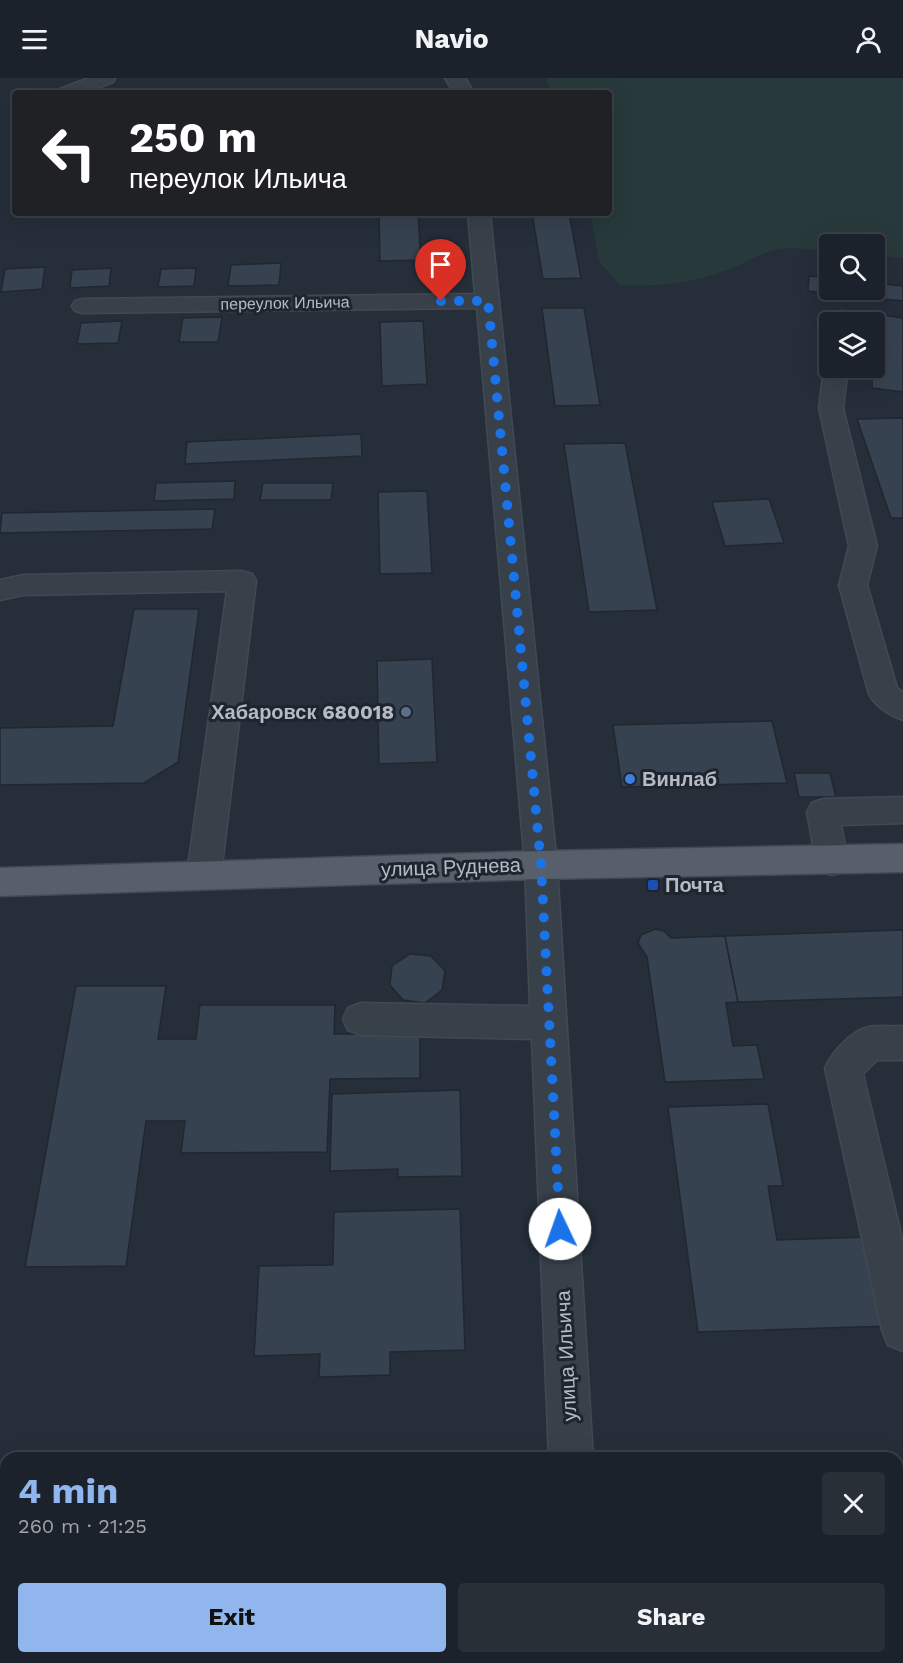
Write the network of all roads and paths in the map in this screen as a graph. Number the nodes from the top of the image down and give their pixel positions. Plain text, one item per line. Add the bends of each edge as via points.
1 (106, 78) edge
2 (454, 78) edge
3 (75, 90) edge
4 (463, 90) edge
5 (479, 216) edge
6 (488, 301) junction
7 (83, 306) dead end
8 (835, 378) edge
9 (0, 590) edge
10 (903, 708) edge
11 (903, 810) edge
12 (903, 858) edge
13 (832, 861) junction
14 (541, 865) junction
15 (204, 874) junction
16 (0, 882) edge
17 (361, 1019) dead end
18 (549, 1023) junction
19 (903, 1043) edge
20 (903, 1330) edge
21 (571, 1452) edge

1 - 3 street
2 - 4 street
5 - 6 street, улица Ильича
6 - 7 street, переулок Ильича
6 - 14 street, улица Ильича
8 - 10 street via 831,408 863,546 853,585 884,694
9 - 15 street via 23,585 242,581
11 - 13 street via 823,812
12 - 13 main road, улица Руднева
13 - 14 main road, улица Руднева
14 - 15 main road, улица Руднева
14 - 18 street, улица Ильича
15 - 16 main road, улица Руднева
17 - 18 street
18 - 21 street, улица Ильича
19 - 20 street via 869,1044 843,1068

